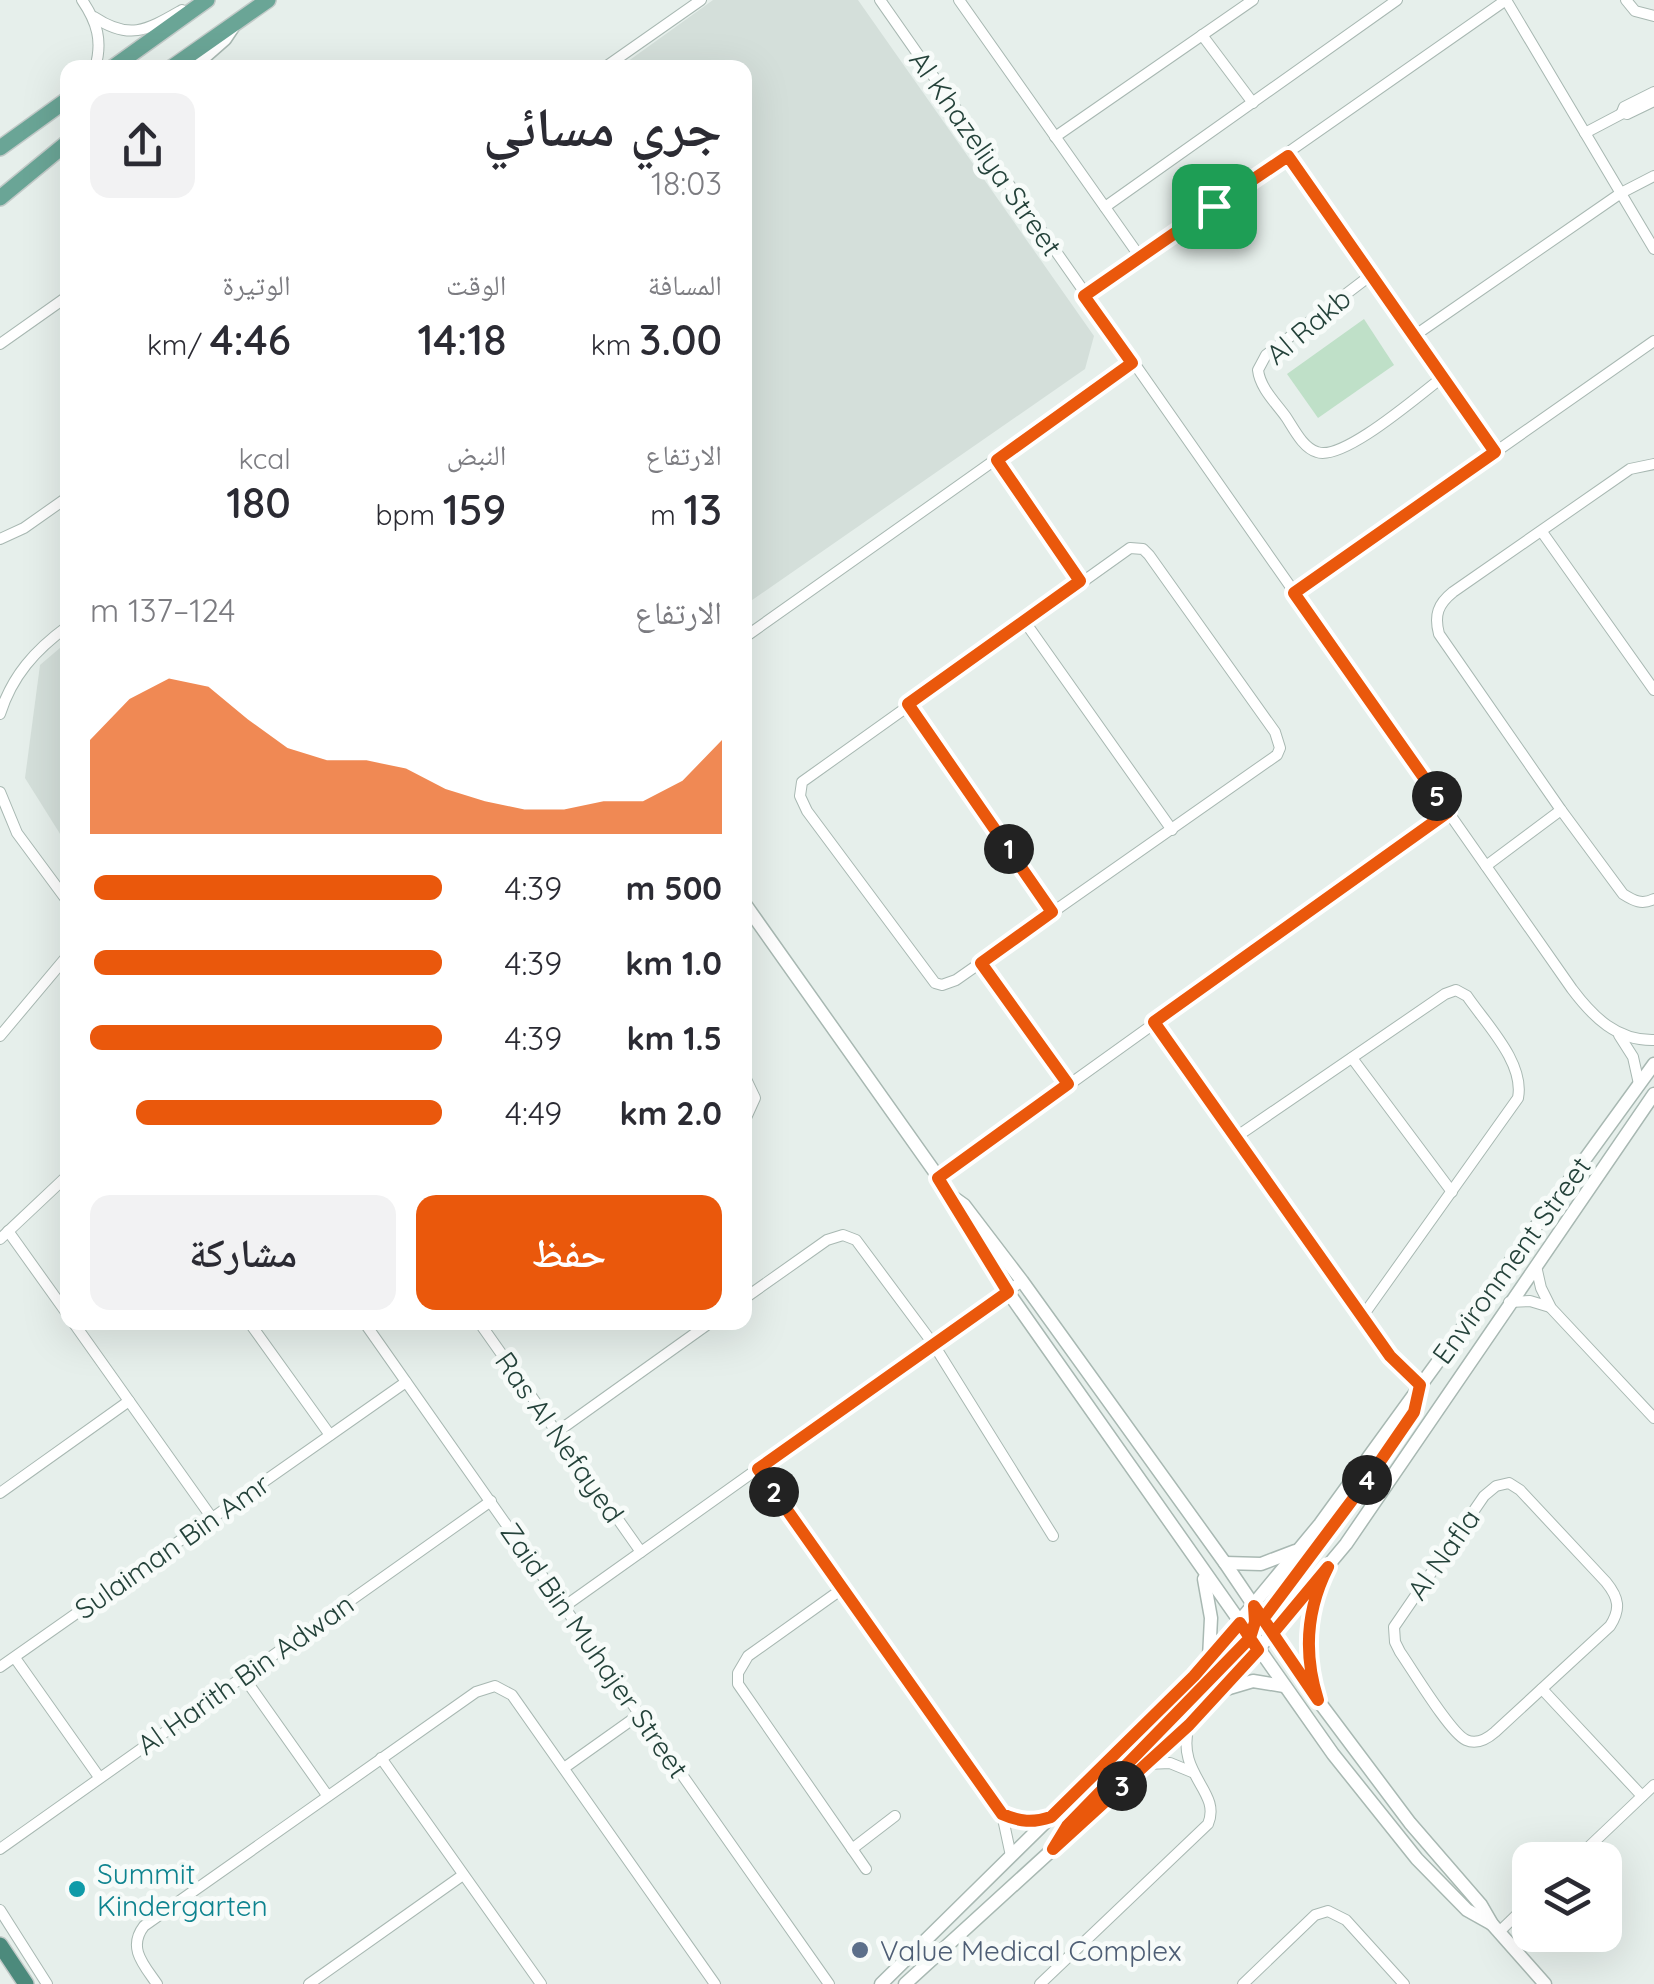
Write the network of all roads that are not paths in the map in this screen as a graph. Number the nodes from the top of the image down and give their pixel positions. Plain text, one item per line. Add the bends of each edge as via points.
1 (82, 0) edge
2 (204, 0) edge
3 (268, 0) edge
4 (701, 0) edge
5 (880, 0) edge
6 (959, 0) edge
7 (1226, 0) edge
8 (1253, 0) edge
9 (1397, 0) edge
10 (1506, 0) edge
11 (1626, 0) edge
12 (1234, 13) junction
13 (1654, 16) edge
14 (94, 18) junction
15 (235, 24) junction
16 (1202, 35) junction
17 (97, 60) edge
18 (123, 60) edge
19 (182, 60) edge
20 (202, 60) edge
21 (615, 60) edge
22 (1654, 92) edge
23 (1253, 102) junction
24 (1654, 102) edge
25 (60, 105) edge
26 (1623, 113) junction
27 (1584, 133) junction
28 (1056, 137) junction
29 (0, 148) edge
30 (60, 149) edge
31 (1288, 156) junction
32 (1654, 176) edge
33 (1621, 192) junction
34 (0, 198) edge
35 (1105, 207) junction
36 (1654, 250) edge
37 (1140, 258) junction
38 (1370, 275) junction
39 (1084, 296) junction
40 (60, 302) edge
41 (1414, 336) junction
42 (1654, 342) edge
43 (0, 344) edge
44 (1132, 363) junction
45 (1443, 377) junction
46 (1495, 452) junction
47 (997, 460) junction
48 (1654, 464) edge
49 (60, 503) edge
50 (1542, 532) junction
51 (0, 539) edge
52 (1080, 581) junction
53 (1294, 593) junction
54 (1024, 622) junction
55 (752, 632) edge
56 (60, 633) edge
57 (1654, 690) edge
58 (908, 704) junction
59 (0, 714) edge
60 (0, 792) edge
61 (1561, 810) junction
62 (1448, 812) junction
63 (1172, 830) junction
64 (1486, 866) junction
65 (60, 891) edge
66 (1654, 899) edge
67 (1052, 912) junction
68 (752, 914) edge
69 (981, 963) junction
70 (60, 965) edge
71 (1154, 1022) junction
72 (1619, 1034) junction
73 (0, 1036) edge
74 (1654, 1040) edge
75 (1352, 1058) junction
76 (1654, 1064) edge
77 (1068, 1084) junction
78 (1640, 1084) junction
79 (1654, 1094) edge
80 (1236, 1138) junction
81 (938, 1178) junction
82 (60, 1182) edge
83 (1452, 1192) junction
84 (950, 1194) junction
85 (4, 1235) edge
86 (1536, 1266) junction
87 (1022, 1282) junction
88 (1008, 1292) junction
89 (752, 1293) edge
90 (1508, 1302) junction
91 (60, 1305) edge
92 (1551, 1308) junction
93 (1362, 1317) junction
94 (79, 1330) edge
95 (255, 1330) edge
96 (370, 1330) edge
97 (484, 1330) edge
98 (700, 1330) edge
99 (934, 1345) junction
100 (406, 1382) junction
101 (1420, 1385) junction
102 (129, 1401) junction
103 (1654, 1418) edge
104 (556, 1432) junction
105 (330, 1435) junction
106 (758, 1469) junction
107 (0, 1493) edge
108 (491, 1501) junction
109 (212, 1518) junction
110 (1054, 1536) dead end
111 (1302, 1548) junction
112 (641, 1552) junction
113 (1225, 1563) junction
114 (1200, 1567) junction
115 (1328, 1567) junction
116 (842, 1589) junction
117 (565, 1606) junction
118 (1254, 1606) junction
119 (1263, 1619) junction
120 (1240, 1623) junction
121 (1273, 1633) junction
122 (1254, 1644) junction
123 (15, 1658) junction
124 (1208, 1659) junction
125 (0, 1667) edge
126 (243, 1676) junction
127 (1284, 1686) junction
128 (1542, 1689) junction
129 (1224, 1690) junction
130 (1318, 1700) junction
131 (640, 1714) junction
132 (1189, 1725) junction
133 (380, 1758) junction
134 (1147, 1764) junction
135 (564, 1768) junction
136 (1192, 1772) junction
137 (100, 1777) junction
138 (1654, 1785) edge
139 (326, 1796) junction
140 (1642, 1796) junction
141 (1002, 1814) junction
142 (895, 1816) dead end
143 (1051, 1817) junction
144 (1593, 1842) edge
145 (0, 1848) edge
146 (852, 1849) junction
147 (1053, 1849) junction
148 (1011, 1856) junction
149 (866, 1869) dead end
150 (463, 1874) junction
151 (0, 1910) edge
152 (1512, 1915) edge
153 (1496, 1927) junction
154 (0, 1946) edge
155 (829, 1982) edge
156 (26, 1984) edge
157 (47, 1984) edge
158 (157, 1984) edge
159 (310, 1984) edge
160 (540, 1984) edge
161 (714, 1984) edge
162 (881, 1984) edge
163 (905, 1984) edge
164 (1040, 1984) edge
165 (1243, 1984) edge
166 (1404, 1984) edge
167 (1546, 1984) edge

1 - 14 street
2 - 14 street via 132,32
2 - 18 main road
3 - 15 main road
4 - 21 street
5 - 39 street, Al Khazeliya Street
6 - 28 street
7 - 12 street
8 - 12 street
9 - 23 street
10 - 27 street
10 - 31 street
11 - 13 street via 1635,11
12 - 16 street
14 - 17 street
15 - 19 main road
15 - 20 street
16 - 23 street
16 - 28 street
22 - 26 street
23 - 35 street
24 - 26 street
25 - 29 main road
26 - 27 street
27 - 33 street
28 - 35 street
30 - 34 main road
31 - 37 street
31 - 38 street
32 - 33 street
33 - 36 street
33 - 41 street
35 - 37 street
37 - 39 street
38 - 41 street
38 - 45 street, Al Rakb via 1266,354 1258,370 1263,386 1306,446 1329,454
39 - 44 street, Al Khazeliya Street
40 - 43 street
41 - 45 street
42 - 46 street
44 - 47 street
44 - 53 street, Al Khazeliya Street
45 - 46 street
46 - 53 street
47 - 52 street
47 - 55 street
48 - 50 street via 1630,469
49 - 51 street
50 - 57 street
50 - 61 street via 1444,600 1436,621
52 - 54 street
52 - 63 street via 1130,548 1142,549 1279,740 1272,760
53 - 62 street, Al Khazeliya Street
54 - 58 street
54 - 63 street
56 - 59 street via 29,659
58 - 67 street
58 - 69 street via 807,776 800,796 934,983 948,984
60 - 65 street via 18,834
61 - 64 street
61 - 66 street via 1623,894 1646,903
62 - 64 street, Al Khazeliya Street
62 - 71 street
63 - 67 street
64 - 72 street, Al Khazeliya Street via 1588,1010
67 - 69 street
68 - 81 street
69 - 77 street
70 - 73 street
71 - 77 street
71 - 80 street
72 - 74 street
72 - 78 street, Al Khazeliya Street
75 - 80 street
75 - 83 street
75 - 83 street via 1450,991 1467,996 1510,1060 1520,1088 1513,1110
76 - 78 street, Environment Street
77 - 81 street
78 - 101 street, Environment Street
79 - 86 street, Environment Street
80 - 93 street
81 - 84 street
82 - 85 street
83 - 93 street
84 - 87 street
84 - 88 street
85 - 91 street
86 - 90 street, Environment Street
86 - 92 street
87 - 88 street
87 - 113 street
88 - 99 street
88 - 114 street
89 - 99 street via 827,1240 850,1236
90 - 92 street
90 - 115 street, Environment Street
92 - 103 street
93 - 101 street
94 - 102 street
95 - 105 street
96 - 100 street, Zaid Bin Muhajer Street
97 - 104 street, Ras Al Nefayed
98 - 104 street
99 - 106 street
99 - 110 street
100 - 105 street, Sulaiman Bin Amr
100 - 108 street, Zaid Bin Muhajer Street
101 - 111 street, Environment Street
101 - 119 street via 1414,1412
102 - 107 street
102 - 109 street
104 - 112 street, Ras Al Nefayed
105 - 109 street, Sulaiman Bin Amr
106 - 112 street
106 - 116 street
108 - 117 street, Zaid Bin Muhajer Street
108 - 126 street, Al Harith Bin Adwan
109 - 123 street, Sulaiman Bin Amr
111 - 113 street via 1262,1564
111 - 118 street, Environment Street
112 - 117 street
113 - 118 street
114 - 120 street
114 - 124 street via 1211,1618
115 - 121 street, Environment Street
115 - 130 street via 1308,1630
116 - 141 street
116 - 146 street via 748,1656 738,1673 742,1694
117 - 131 street, Zaid Bin Muhajer Street
118 - 119 street
118 - 120 street, Environment Street
118 - 122 street
119 - 121 street
119 - 122 street
120 - 122 street
120 - 124 street, Environment Street
121 - 122 street, Environment Street
121 - 130 street
122 - 127 street
122 - 129 street, Environment Street
122 - 147 street via 1078,1814
123 - 125 street, Sulaiman Bin Amr
123 - 137 street
124 - 143 street, Environment Street
126 - 137 street, Al Harith Bin Adwan
126 - 139 street
127 - 129 street via 1253,1681
127 - 153 street via 1387,1825 1467,1910
128 - 128 street, Al Nafla via 1610,1626 1618,1600 1520,1490 1501,1484 1484,1496 1393,1634 1456,1732 1471,1742 1488,1738
128 - 140 street
129 - 132 street, Environment Street
130 - 153 street
131 - 135 street
131 - 155 street, Zaid Bin Muhajer Street
132 - 134 street, Environment Street
132 - 136 street via 1185,1749
133 - 135 street via 495,1686 512,1695
133 - 139 street
133 - 150 street
134 - 136 street
134 - 147 street, Environment Street
135 - 161 street
136 - 164 street via 1210,1802 1208,1824
137 - 145 street, Al Harith Bin Adwan
138 - 140 street
139 - 158 street via 144,1926 136,1950
140 - 144 street
141 - 143 street via 1026,1822
141 - 148 street
142 - 146 street
143 - 148 street, Environment Street
146 - 149 street
147 - 163 street, Environment Street
148 - 162 street, Environment Street
150 - 159 street
150 - 160 street
151 - 157 street
152 - 153 street
153 - 167 street
154 - 156 highway
165 - 166 street via 1315,1916 1328,1912 1346,1920

